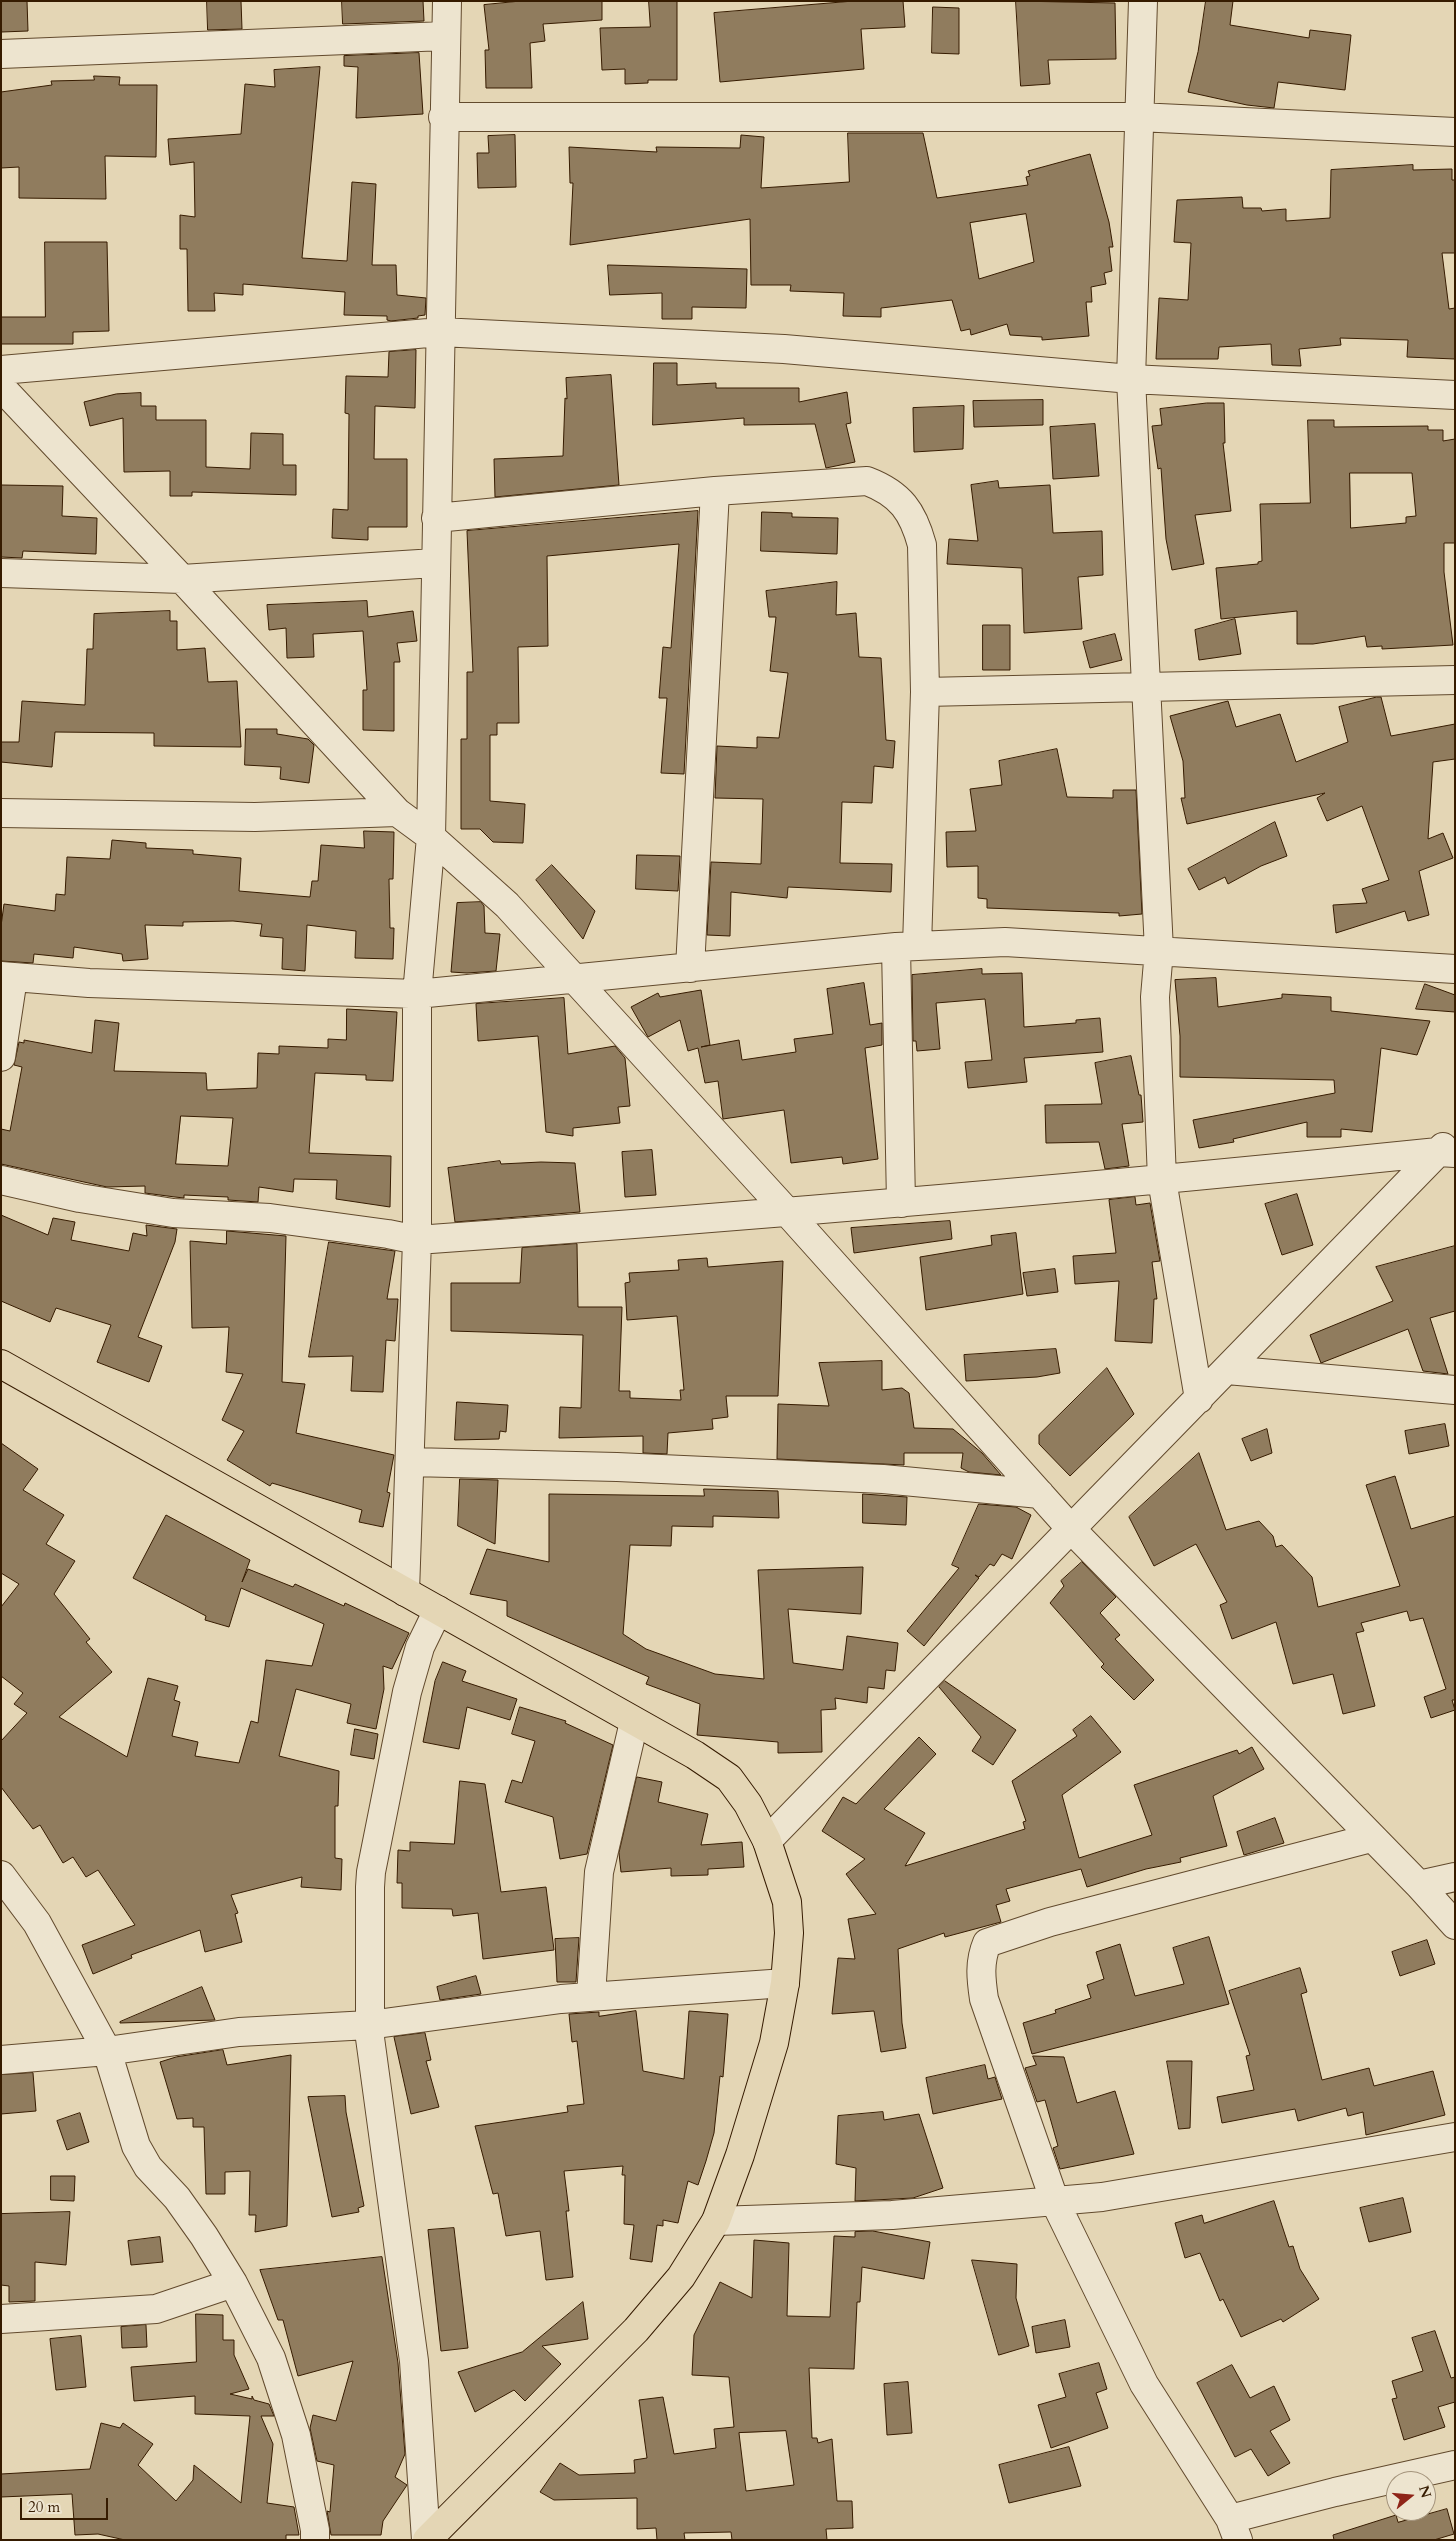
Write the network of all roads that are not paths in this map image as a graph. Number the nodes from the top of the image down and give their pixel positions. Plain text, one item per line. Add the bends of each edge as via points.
1 (447, 1) edge
2 (1143, 1) edge
3 (445, 36) junction
4 (1, 54) edge
5 (1138, 116) junction
6 (443, 117) junction
7 (1455, 132) edge
8 (440, 332) junction
9 (1, 370) edge
10 (1131, 378) junction
11 (1, 387) edge
12 (1455, 395) edge
13 (715, 491) junction
14 (436, 518) junction
15 (435, 563) junction
16 (1, 573) edge
17 (182, 579) junction
18 (1455, 680) edge
19 (1146, 685) junction
20 (925, 692) junction
21 (397, 812) junction
22 (1, 813) edge
23 (431, 836) junction
24 (906, 946) junction
25 (1158, 950) junction
26 (690, 968) junction
27 (1455, 970) edge
28 (7, 977) edge
29 (575, 980) junction
30 (417, 994) junction
31 (1, 1057) edge
32 (1449, 1147) edge
33 (1, 1180) edge
34 (1162, 1180) junction
35 (901, 1203) junction
36 (789, 1214) junction
37 (416, 1240) junction
38 (1, 1364) edge
39 (1227, 1370) junction
40 (1455, 1390) edge
41 (1199, 1399) junction
42 (410, 1462) junction
43 (1040, 1494) junction
44 (1072, 1530) junction
45 (404, 1592) junction
46 (438, 1610) junction
47 (634, 1722) junction
48 (1371, 1838) junction
49 (767, 1841) junction
50 (1, 1875) edge
51 (1455, 1877) edge
52 (1419, 1885) junction
53 (1455, 1925) edge
54 (785, 1983) junction
55 (591, 1996) junction
56 (369, 2025) junction
57 (107, 2051) junction
58 (1, 2060) edge
59 (1455, 2136) edge
60 (1055, 2202) junction
61 (716, 2221) junction
62 (233, 2283) junction
63 (1, 2319) edge
64 (1455, 2465) edge
65 (1234, 2530) edge
66 (315, 2540) edge
67 (426, 2540) edge

1 - 3 street
2 - 5 street
3 - 4 street
3 - 6 street
5 - 6 street
5 - 7 street
5 - 10 street
6 - 8 street
8 - 9 street
8 - 10 street via 784,348
8 - 14 street
10 - 12 street
10 - 19 street
11 - 17 street
13 - 14 street
13 - 20 street via 867,481 887,489 904,504 916,525 922,545
13 - 26 street
14 - 15 street
15 - 17 street
15 - 23 street
16 - 17 street
17 - 21 street
18 - 19 street
19 - 20 street
19 - 25 street
20 - 24 street
21 - 22 street via 255,817
21 - 23 street
23 - 29 street via 507,905
23 - 30 street
24 - 25 street via 1005,942
24 - 26 street
24 - 35 street
25 - 27 street
25 - 34 street via 1155,998
26 - 29 street
28 - 30 street via 89,983
28 - 31 street
29 - 30 street
29 - 36 street
30 - 37 street
32 - 34 street
32 - 39 street
33 - 37 street via 80,1198 173,1213 270,1218
34 - 35 street
34 - 41 street
35 - 36 street
36 - 37 street
36 - 43 street
37 - 42 street
38 - 45 main road
39 - 40 street
39 - 41 street
41 - 44 street
42 - 43 street via 883,1479
42 - 45 street
43 - 44 street
44 - 48 street
44 - 49 street
45 - 46 main road
46 - 47 main road
46 - 56 street via 420,1647 407,1692 371,1872
47 - 49 main road via 695,1755 729,1778 748,1804
47 - 55 street via 599,1872
48 - 52 street
48 - 60 street via 1050,1922 987,1943 982,1956 984,1999
49 - 54 main road via 787,1902 789,1932
50 - 57 street via 36,1923
51 - 52 street
52 - 53 street
54 - 55 street
54 - 61 main road via 774,2043 761,2088
55 - 56 street
56 - 57 street via 240,2032
56 - 67 street via 414,2361
57 - 58 street
57 - 62 street via 136,2146 148,2167 177,2198 204,2236
59 - 60 street via 1102,2197
60 - 61 street via 892,2215
60 - 65 street via 1144,2384
61 - 67 main road via 681,2277 636,2330
62 - 63 street via 156,2310
62 - 66 street via 271,2358 296,2435 316,2530
64 - 65 street via 1335,2492

